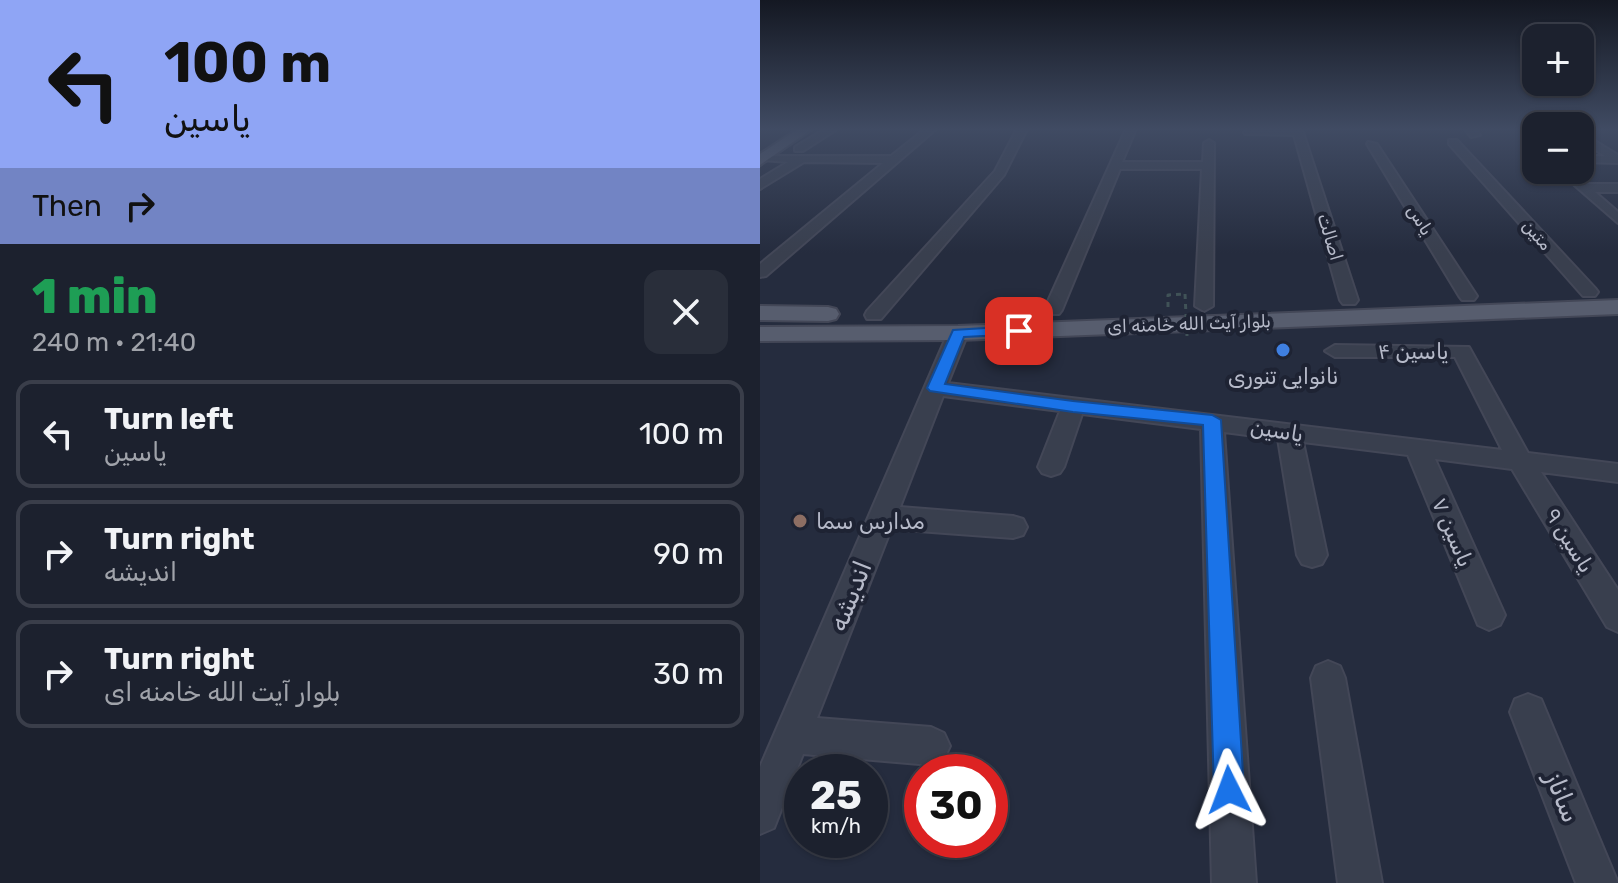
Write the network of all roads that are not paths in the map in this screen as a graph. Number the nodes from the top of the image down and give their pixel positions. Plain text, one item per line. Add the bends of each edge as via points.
1 (779, 170) edge
2 (882, 170) edge
3 (1001, 170) edge
4 (1113, 170) edge
5 (1206, 170) edge
6 (1309, 170) edge
7 (1389, 170) edge
8 (1479, 170) edge
9 (1579, 184) edge
10 (760, 185) edge
11 (1583, 188) junction
12 (1618, 188) edge
13 (1618, 219) edge
14 (760, 272) edge
15 (1618, 291) edge
16 (1589, 292) junction
17 (1468, 296) junction
18 (1349, 300) junction
19 (1186, 302) junction
20 (1618, 307) edge
21 (1053, 310) junction
22 (760, 313) edge
23 (874, 315) junction
24 (958, 333) junction
25 (760, 334) edge
26 (1335, 351) dead end
27 (935, 388) junction
28 (1073, 407) junction
29 (1212, 420) junction
30 (1289, 433) junction
31 (1418, 449) junction
32 (1521, 462) junction
33 (1051, 467) dead end
34 (1618, 473) edge
35 (882, 517) junction
36 (1013, 527) dead end
37 (1312, 555) dead end
38 (1489, 615) dead end
39 (1618, 617) edge
40 (1328, 678) dead end
41 (1528, 712) dead end
42 (792, 735) junction
43 (931, 746) dead end
44 (760, 814) edge
45 (1234, 883) edge
46 (1360, 883) edge
47 (1598, 883) edge

1 - 10 street
2 - 14 street
3 - 23 street
4 - 21 street
5 - 19 street
6 - 18 street, اصالت
7 - 17 street, یاس
8 - 16 street, متین
9 - 11 street
11 - 12 street
11 - 13 street
15 - 16 main road, بلوار آیت الله خامنه ای
16 - 17 main road, بلوار آیت الله خامنه ای
17 - 18 main road, بلوار آیت الله خامنه ای
18 - 19 main road, بلوار آیت الله خامنه ای
19 - 21 main road, بلوار آیت الله خامنه ای
20 - 24 main road, بلوار آیت الله خامنه ای
21 - 23 main road, بلوار آیت الله خامنه ای
22 - 23 main road, بلوار آیت الله خامنه ای
24 - 25 main road, بلوار آیت الله خامنه ای
24 - 27 street, اندیشه
26 - 32 street, یاسین ۴ via 1462,351
27 - 28 street, یاسین
27 - 35 street, اندیشه
28 - 29 street, یاسین
28 - 33 street
29 - 30 street, یاسین
29 - 45 street
30 - 31 street, یاسین
30 - 37 street
31 - 32 street, یاسین
31 - 38 street, یاسین ۷
32 - 34 street, یاسین
32 - 39 street, یاسین ۹
35 - 36 street
35 - 42 street, اندیشه
40 - 46 street
41 - 47 street, ساناز
42 - 43 street
42 - 44 street, اندیشه

